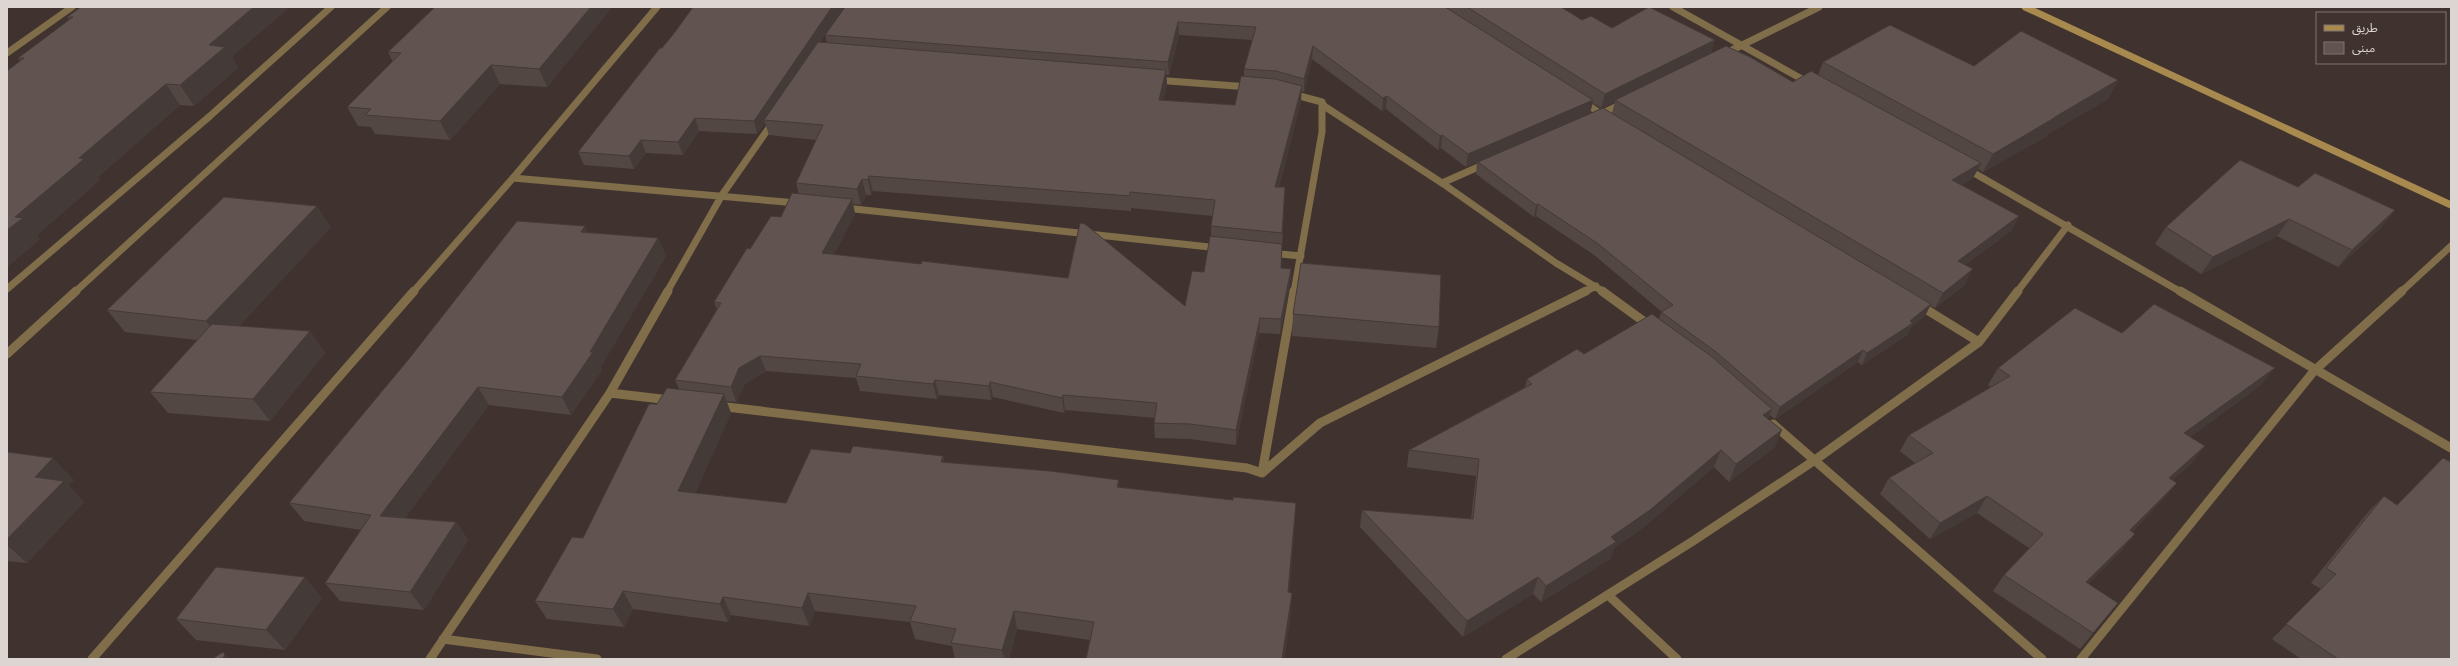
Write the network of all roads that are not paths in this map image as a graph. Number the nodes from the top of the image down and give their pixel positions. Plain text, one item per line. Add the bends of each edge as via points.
1 (72, 7) edge
2 (330, 7) edge
3 (388, 7) edge
4 (657, 7) edge
5 (1672, 7) edge
6 (1819, 7) edge
7 (2025, 7) edge
8 (1742, 45) junction
9 (7, 53) edge
10 (1714, 59) edge
11 (1143, 79) edge
12 (1818, 87) edge
13 (1260, 88) edge
14 (1282, 91) edge
15 (1575, 97) edge
16 (1629, 100) edge
17 (1322, 102) junction
18 (776, 117) edge
19 (1493, 161) edge
20 (1957, 164) edge
21 (513, 178) junction
22 (1442, 183) junction
23 (722, 195) junction
24 (802, 203) edge
25 (2451, 206) edge
26 (834, 207) edge
27 (2068, 225) junction
28 (2451, 246) edge
29 (1230, 249) edge
30 (1262, 252) edge
31 (1301, 256) junction
32 (1596, 286) junction
33 (7, 289) edge
34 (1912, 301) edge
35 (1658, 332) edge
36 (1979, 342) junction
37 (7, 354) edge
38 (2314, 371) junction
39 (610, 393) junction
40 (681, 401) edge
41 (705, 404) edge
42 (1768, 420) edge
43 (2451, 448) edge
44 (1815, 460) junction
45 (1262, 473) junction
46 (1608, 594) junction
47 (443, 639) junction
48 (92, 659) edge
49 (430, 659) edge
50 (597, 659) edge
51 (1506, 659) edge
52 (1677, 659) edge
53 (2042, 659) edge
54 (2081, 659) edge

1 - 9 street
2 - 33 street via 210,116
3 - 37 street
4 - 21 street
5 - 8 street
6 - 8 street
7 - 25 main road
8 - 10 street
8 - 12 street
11 - 13 street
14 - 17 street
15 - 16 street via 1601,116
17 - 22 street via 1324,106
17 - 31 street via 1322,132
18 - 23 street
19 - 22 street
20 - 27 street
21 - 23 street
21 - 48 street
22 - 32 street via 1556,263
23 - 24 street
23 - 39 street
26 - 29 street
27 - 36 street
27 - 38 street
28 - 38 street
30 - 31 street
31 - 45 street
32 - 35 street
32 - 45 street via 1320,423
34 - 36 street
36 - 44 street
38 - 43 street
38 - 54 street
39 - 40 street
39 - 47 street
41 - 45 street via 1247,468
42 - 44 street
44 - 46 street
44 - 53 street
46 - 51 street
46 - 52 street
47 - 49 street
47 - 50 street

